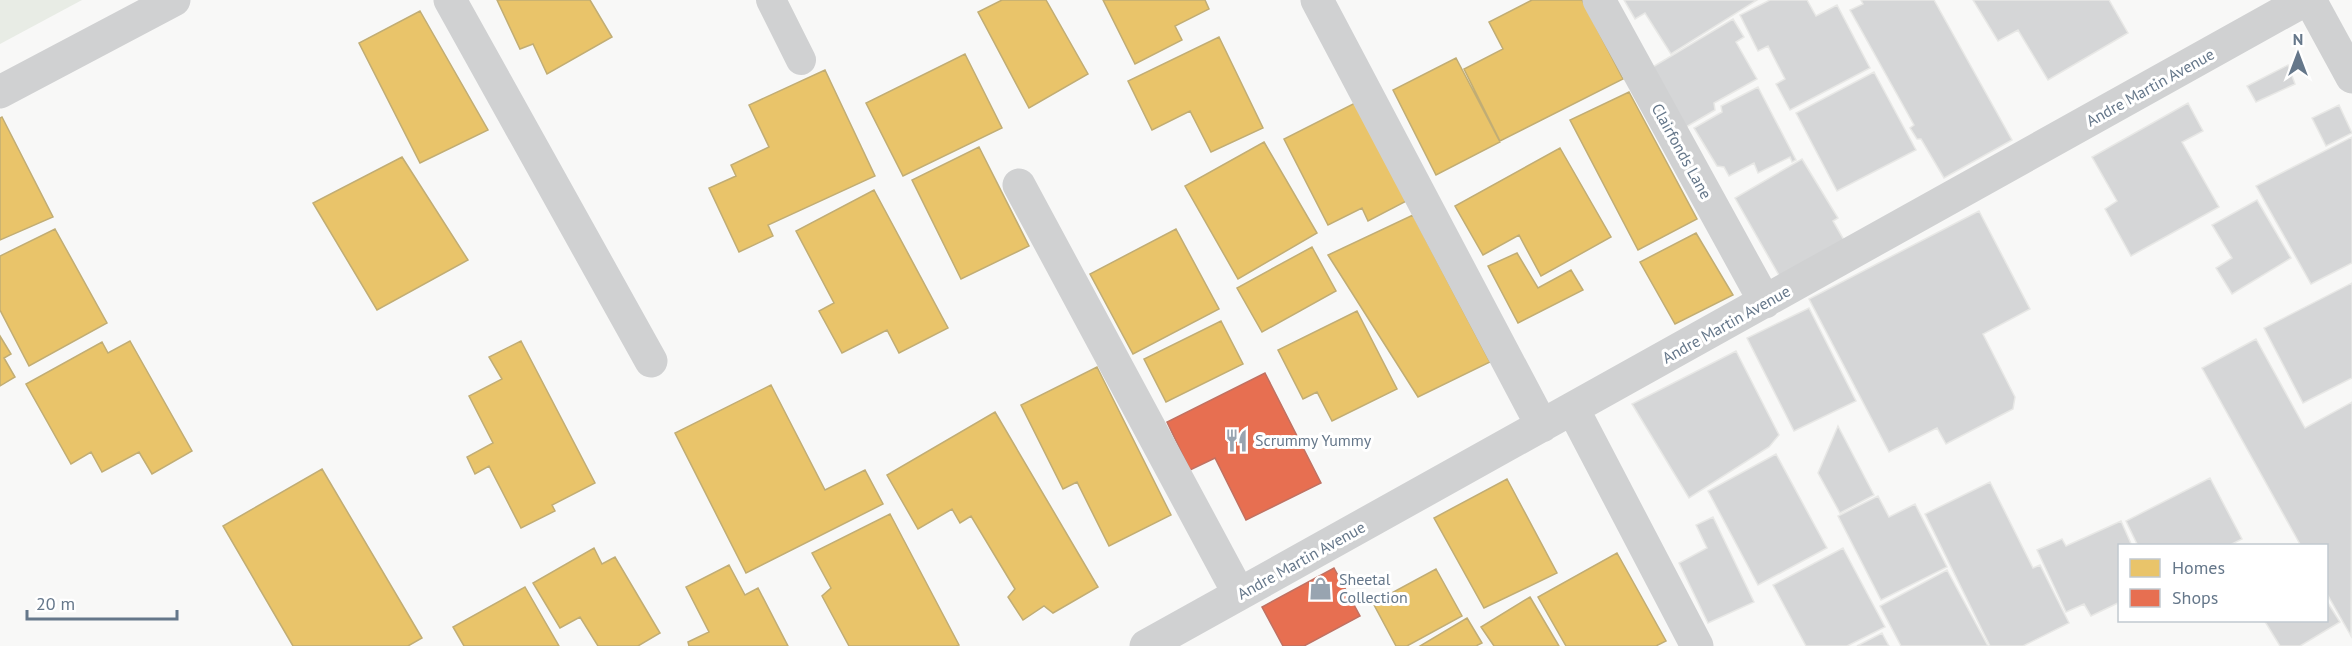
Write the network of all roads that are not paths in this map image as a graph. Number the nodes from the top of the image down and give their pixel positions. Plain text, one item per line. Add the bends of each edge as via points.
1 (174, 0) edge
2 (450, 0) edge
3 (771, 0) edge
4 (1317, 0) edge
5 (1599, 0) edge
6 (2305, 0) edge
7 (2310, 0) edge
8 (801, 60) dead end
9 (2352, 77) edge
10 (0, 92) edge
11 (1019, 185) dead end
12 (1765, 302) junction
13 (651, 361) dead end
14 (1573, 409) junction
15 (1542, 426) junction
16 (1239, 594) junction
17 (1146, 646) edge
18 (1697, 646) edge

1 - 10 street
2 - 13 street
3 - 8 lane
4 - 15 street
5 - 12 street, Clairfonds Lane
6 - 12 street, Andre Martin Avenue
7 - 9 street
11 - 16 street
12 - 14 street, Andre Martin Avenue
14 - 15 street, Andre Martin Avenue
14 - 18 street
15 - 16 street, Andre Martin Avenue
16 - 17 street, Andre Martin Avenue

